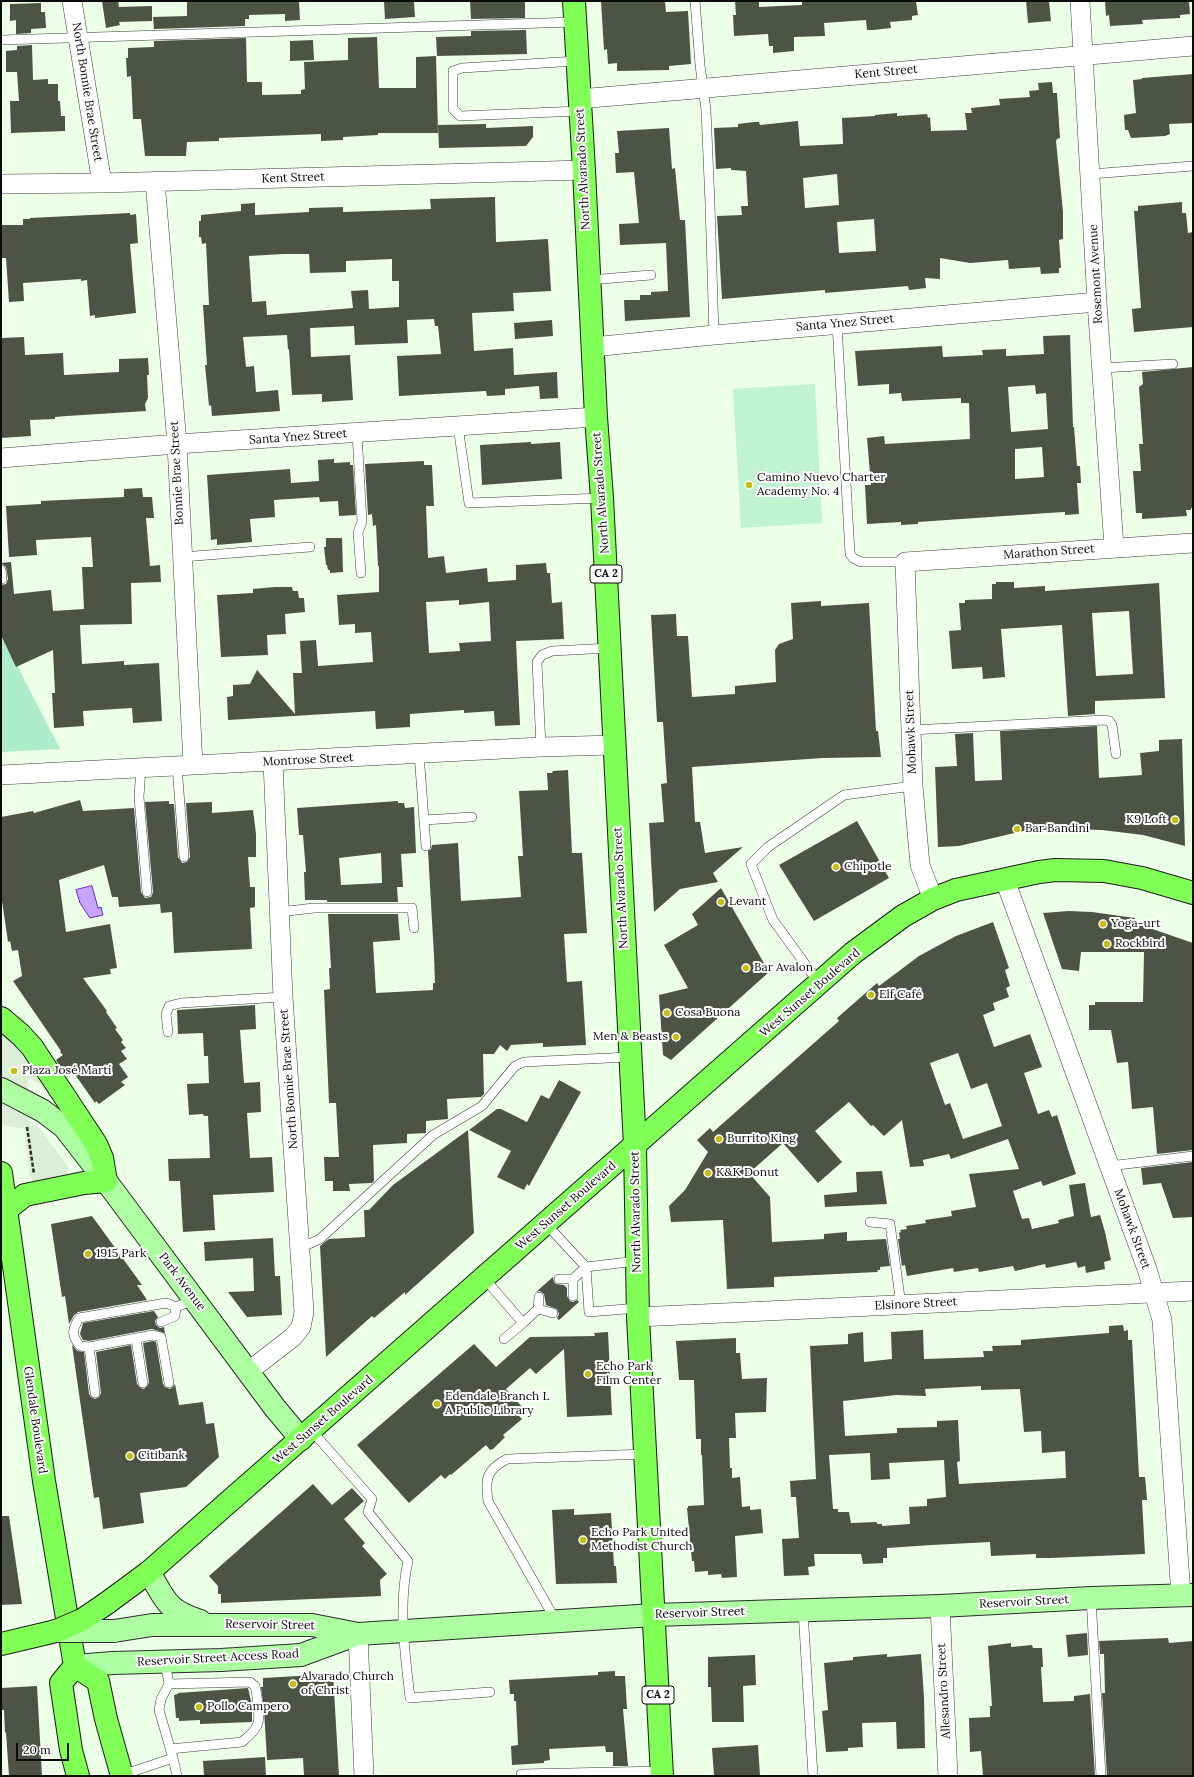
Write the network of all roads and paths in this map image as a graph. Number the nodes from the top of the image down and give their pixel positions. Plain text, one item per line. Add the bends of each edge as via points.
1 (72, 1) edge
2 (696, 1) edge
3 (1080, 1) edge
4 (574, 12) edge
5 (78, 37) junction
6 (1, 40) edge
7 (1193, 46) edge
8 (1083, 55) junction
9 (577, 61) junction
10 (703, 88) junction
11 (580, 105) junction
12 (1193, 166) edge
13 (584, 170) junction
14 (1091, 174) junction
15 (155, 181) junction
16 (102, 183) junction
17 (1, 184) edge
18 (651, 275) dead end
19 (589, 280) junction
20 (1097, 302) junction
21 (837, 324) junction
22 (714, 335) junction
23 (592, 348) junction
24 (1173, 364) dead end
25 (1102, 368) junction
26 (596, 417) junction
27 (458, 426) junction
28 (357, 433) junction
29 (177, 444) junction
30 (1, 458) edge
31 (602, 498) junction
32 (1193, 544) edge
33 (310, 547) dead end
34 (1114, 547) junction
35 (182, 557) junction
36 (905, 562) junction
37 (361, 573) dead end
38 (610, 648) junction
39 (911, 730) junction
40 (614, 745) junction
41 (541, 747) junction
42 (419, 754) junction
43 (1116, 754) dead end
44 (273, 762) junction
45 (185, 765) junction
46 (141, 768) junction
47 (1, 775) edge
48 (913, 786) junction
49 (472, 817) dead end
50 (424, 820) junction
51 (426, 846) dead end
52 (184, 857) dead end
53 (1005, 880) junction
54 (148, 892) dead end
55 (1193, 892) edge
56 (933, 899) junction
57 (279, 912) junction
58 (414, 928) dead end
59 (819, 984) junction
60 (283, 997) junction
61 (1, 1018) edge
62 (168, 1032) dead end
63 (629, 1057) junction
64 (1, 1089) edge
65 (27, 1128) dead end
66 (635, 1146) junction
67 (1193, 1156) edge
68 (1109, 1166) junction
69 (34, 1176) dead end
70 (106, 1181) junction
71 (3, 1191) edge
72 (870, 1222) dead end
73 (546, 1224) junction
74 (300, 1248) junction
75 (637, 1261) junction
76 (586, 1267) junction
77 (484, 1278) junction
78 (559, 1279) dead end
79 (574, 1280) junction
80 (566, 1286) dead end
81 (1193, 1291) edge
82 (1155, 1292) junction
83 (573, 1296) dead end
84 (186, 1303) junction
85 (901, 1305) junction
86 (553, 1313) dead end
87 (638, 1313) junction
88 (161, 1322) dead end
89 (523, 1323) junction
90 (504, 1339) dead end
91 (136, 1340) junction
92 (89, 1347) junction
93 (249, 1372) junction
94 (143, 1383) dead end
95 (169, 1383) dead end
96 (95, 1393) dead end
97 (306, 1435) junction
98 (646, 1454) junction
99 (149, 1572) junction
100 (1187, 1595) edge
101 (1091, 1598) junction
102 (940, 1606) junction
103 (803, 1610) junction
104 (654, 1615) junction
105 (556, 1621) junction
106 (208, 1624) junction
107 (56, 1631) junction
108 (403, 1631) junction
109 (358, 1634) junction
110 (1, 1644) edge
111 (165, 1662) junction
112 (75, 1666) junction
113 (169, 1684) junction
114 (490, 1692) dead end
115 (170, 1749) junction
116 (71, 1750) junction
117 (173, 1758) junction
118 (521, 1774) dead end
119 (662, 1774) edge
120 (68, 1776) edge
121 (78, 1776) edge
122 (122, 1776) edge
123 (177, 1776) edge
124 (364, 1776) edge
125 (813, 1776) edge
126 (948, 1776) edge
127 (1100, 1776) edge

1 - 5 street, North Bonnie Brae Street
2 - 10 lane
3 - 8 street, Rosemont Avenue
4 - 5 lane
4 - 9 main road, North Alvarado Street / CA 2
5 - 6 lane
5 - 16 street, North Bonnie Brae Street
7 - 8 street, Kent Street
8 - 10 street, Kent Street
8 - 14 street, Rosemont Avenue
9 - 11 main road, North Alvarado Street / CA 2
9 - 11 lane via 462,68 453,71 453,110 460,116
10 - 11 street, Kent Street
10 - 22 lane
11 - 13 main road, North Alvarado Street / CA 2
12 - 14 lane
13 - 15 street, Kent Street
13 - 19 main road, North Alvarado Street / CA 2
14 - 20 street, Rosemont Avenue
15 - 16 street, Kent Street
15 - 29 street, Bonnie Brae Street
16 - 17 street, Kent Street
18 - 19 lane
19 - 23 main road, North Alvarado Street / CA 2
20 - 21 street, Santa Ynez Street
20 - 25 street, Rosemont Avenue
21 - 22 street, Santa Ynez Street
21 - 36 lane via 850,554 861,562
22 - 23 street, Santa Ynez Street
23 - 26 main road, North Alvarado Street / CA 2
24 - 25 lane
25 - 34 street, Rosemont Avenue
26 - 27 street, Santa Ynez Street
26 - 31 main road, North Alvarado Street / CA 2
27 - 28 street, Santa Ynez Street
27 - 31 lane via 469,503
28 - 29 street, Santa Ynez Street
28 - 37 lane via 362,522 358,532
29 - 30 street, Santa Ynez Street
29 - 35 street, Bonnie Brae Street
31 - 38 main road, North Alvarado Street / CA 2
32 - 34 street, Marathon Street
33 - 35 lane
34 - 36 street, Marathon Street
35 - 45 street, Bonnie Brae Street
36 - 39 street, Mohawk Street
38 - 40 main road, North Alvarado Street / CA 2
38 - 41 lane via 552,652 542,655 536,662
39 - 43 lane via 1104,720 1110,721 1112,725
39 - 48 street, Mohawk Street
40 - 41 street, Montrose Street
40 - 63 main road, North Alvarado Street / CA 2
41 - 42 street, Montrose Street
42 - 44 street, Montrose Street
42 - 50 lane
44 - 45 street, Montrose Street
44 - 57 street, North Bonnie Brae Street
45 - 46 street, Montrose Street
45 - 52 lane
46 - 47 street, Montrose Street
46 - 54 lane via 140,797
48 - 56 street, Mohawk Street via 920,866
48 - 59 lane via 844,795 768,847 751,864 772,920
49 - 50 lane
50 - 51 lane
53 - 55 main road, West Sunset Boulevard via 1055,870 1104,871
53 - 56 main road, West Sunset Boulevard via 956,890
53 - 68 street, Mohawk Street
56 - 59 main road, West Sunset Boulevard via 903,916 853,953
57 - 58 lane via 314,908 412,908
57 - 60 street, North Bonnie Brae Street
59 - 66 main road, West Sunset Boulevard
60 - 62 lane via 181,1003 169,1006 166,1014
60 - 74 street, North Bonnie Brae Street
61 - 70 main road via 32,1047 96,1144 102,1158
63 - 66 main road, North Alvarado Street / CA 2
63 - 74 lane via 524,1062 515,1066 482,1106 433,1135 320,1239
64 - 70 street, Park Avenue via 43,1111 64,1128
65 - 69 path
66 - 73 main road, West Sunset Boulevard
66 - 75 main road, North Alvarado Street / CA 2
67 - 68 lane
68 - 82 street, Mohawk Street
70 - 71 main road via 25,1195
70 - 84 street, Park Avenue
71 - 112 main road, Glendale Boulevard via 44,1481
72 - 85 lane via 890,1224
73 - 76 lane
73 - 77 main road, West Sunset Boulevard
74 - 93 street, North Bonnie Brae Street via 304,1312 301,1326 293,1337
75 - 76 lane
75 - 87 main road, North Alvarado Street / CA 2
76 - 79 lane
76 - 87 lane via 589,1312
77 - 89 lane
77 - 97 main road, West Sunset Boulevard
78 - 79 lane
79 - 80 lane
79 - 83 lane
81 - 82 street, Elsinore Street
82 - 85 street, Elsinore Street
82 - 100 street, Mohawk Street via 1162,1320
84 - 88 lane via 174,1316
84 - 92 lane via 166,1303 79,1318 73,1328 74,1338 80,1346
84 - 93 street, Park Avenue
85 - 87 street, Elsinore Street
86 - 89 lane via 541,1304
87 - 98 main road, North Alvarado Street / CA 2
89 - 90 lane
91 - 92 lane
91 - 94 lane
91 - 95 lane via 161,1337
92 - 96 lane
93 - 97 street, Park Avenue
97 - 99 main road, West Sunset Boulevard
97 - 108 lane via 372,1499 368,1512 408,1561 403,1600
98 - 104 main road, North Alvarado Street / CA 2
98 - 105 lane via 507,1459 490,1472 485,1484 488,1501
99 - 106 street, Reservoir Street via 171,1607 181,1615
99 - 107 main road, West Sunset Boulevard, bridge via 82,1620
100 - 101 street, Reservoir Street
101 - 102 street, Reservoir Street
101 - 127 lane
102 - 103 street, Reservoir Street
102 - 126 street, Allesandro Street
103 - 104 street, Reservoir Street
103 - 125 lane
104 - 105 street, Reservoir Street
104 - 119 main road, North Alvarado Street / CA 2
105 - 108 street, Reservoir Street
106 - 107 street, Reservoir Street, bridge via 152,1625 114,1631
106 - 109 street, Reservoir Street via 312,1625
107 - 110 main road, West Sunset Boulevard
108 - 109 street, Reservoir Street
108 - 114 lane via 410,1698
109 - 111 street, Reservoir Street Access Road via 302,1654
109 - 124 street
111 - 112 street, Reservoir Street Access Road
111 - 113 lane
112 - 116 main road via 61,1683
112 - 122 main road via 98,1681
113 - 115 lane via 161,1699 159,1710
113 - 115 lane via 250,1682 255,1686 257,1693 258,1723 242,1742
115 - 117 lane
116 - 120 street
116 - 121 main road
117 - 122 lane
117 - 123 lane
118 - 119 lane

